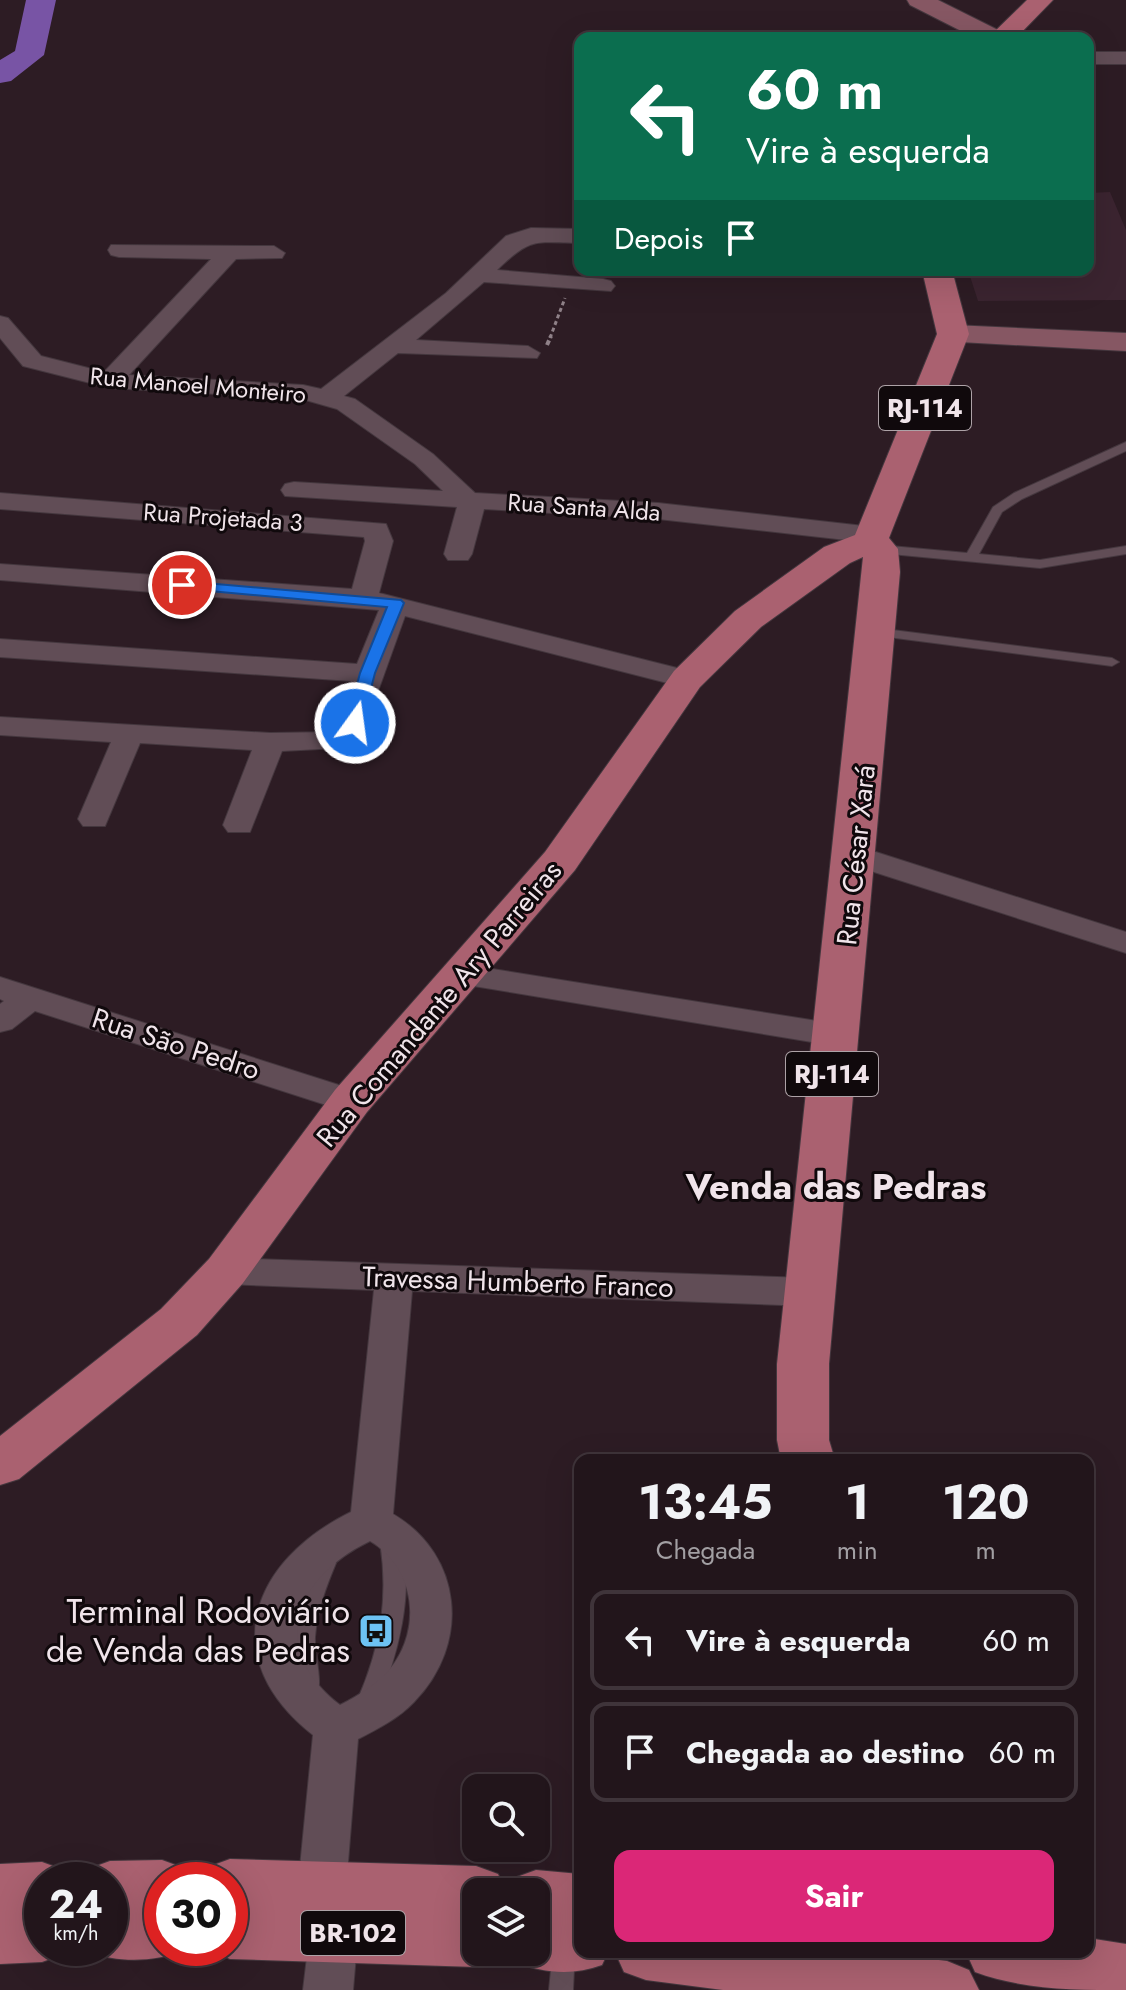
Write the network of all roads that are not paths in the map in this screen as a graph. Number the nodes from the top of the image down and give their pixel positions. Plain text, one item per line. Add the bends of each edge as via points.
1 (919, 0) edge
2 (1041, 0) edge
3 (986, 32) edge
4 (1005, 32) edge
5 (1094, 58) edge
6 (1126, 58) edge
7 (574, 236) edge
8 (119, 250) dead end
9 (230, 252) junction
10 (274, 253) dead end
11 (480, 275) junction
12 (938, 276) edge
13 (603, 286) dead end
14 (0, 323) edge
15 (953, 334) junction
16 (1126, 342) edge
17 (397, 346) junction
18 (528, 353) road end
19 (110, 381) junction
20 (326, 398) junction
21 (1126, 446) edge
22 (294, 490) dead end
23 (468, 500) junction
24 (0, 501) edge
25 (876, 549) junction
26 (1126, 550) edge
27 (458, 554) dead end
28 (972, 556) junction
29 (0, 572) edge
30 (364, 598) junction
31 (396, 603) junction
32 (877, 632) junction
33 (0, 648) edge
34 (1112, 662) dead end
35 (368, 673) junction
36 (687, 679) junction
37 (0, 726) edge
38 (129, 734) junction
39 (270, 742) junction
40 (94, 819) dead end
41 (239, 825) dead end
42 (857, 856) junction
43 (1126, 943) edge
44 (461, 975) junction
45 (16, 992) edge
46 (0, 1021) edge
47 (836, 1035) junction
48 (351, 1101) junction
49 (226, 1271) junction
50 (394, 1279) junction
51 (809, 1292) junction
52 (806, 1454) edge
53 (0, 1465) edge
54 (370, 1525) junction
55 (339, 1721) junction
56 (24, 1890) edge
57 (0, 1891) edge
58 (248, 1895) edge
59 (462, 1897) edge
60 (248, 1932) edge
61 (24, 1935) edge
62 (0, 1936) edge
63 (328, 1936) edge
64 (462, 1939) edge
65 (694, 1958) edge
66 (1046, 1958) edge
67 (1087, 1963) edge
68 (947, 1990) edge

1 - 3 street
2 - 4 main road
5 - 6 street
7 - 11 street via 525,236
8 - 9 street
9 - 10 street
9 - 19 street
11 - 13 street
11 - 17 street
12 - 15 main road
14 - 19 street, Rua Manoel Monteiro via 32,361
15 - 16 street
15 - 25 main road, Rua César Xará / RJ-114
17 - 18 street
17 - 20 street
19 - 20 street, Rua Manoel Monteiro via 274,389
20 - 23 street, Rua Manoel Monteiro via 346,404 399,440
21 - 28 lane via 997,510
22 - 23 street, Rua Santa Alda
23 - 25 street, Rua Santa Alda via 658,511
23 - 27 street via 471,510
24 - 30 street, Rua Projetada 3 via 376,530 379,541
25 - 28 lane
25 - 32 main road, Rua César Xará / RJ-114
25 - 36 main road, Rua Comandante Ary Parreiras via 825,563 748,619
26 - 28 lane via 1051,564
29 - 30 street
30 - 31 street
31 - 35 street
31 - 36 street
32 - 34 lane
32 - 42 main road, Rua César Xará / RJ-114
33 - 35 street
35 - 39 street via 347,741
36 - 44 main road, Rua Comandante Ary Parreiras via 560,861
37 - 38 street
38 - 39 street
38 - 40 street
39 - 41 street
42 - 43 street
42 - 47 main road, Rua César Xará / RJ-114
44 - 47 street
44 - 48 main road, Rua Comandante Ary Parreiras
45 - 46 street
45 - 48 street, Rua São Pedro
47 - 51 main road, Rua César Xará / RJ-114
48 - 49 main road, Rua Comandante Ary Parreiras
49 - 50 street, Travessa Humberto Franco
49 - 53 main road, Rua Comandante Ary Parreiras via 179,1322
50 - 51 street, Travessa Humberto Franco
50 - 54 street
51 - 52 main road, Rua César Xará / RJ-114 via 803,1364
54 - 55 street via 407,1545 422,1565 435,1611 432,1635 406,1682 386,1701
54 - 55 street via 325,1543 301,1564 275,1616 274,1645 281,1672 298,1698
55 - 63 street
56 - 57 main road
58 - 63 main road, BR-102
59 - 63 main road, BR-102
60 - 63 main road, BR-102
61 - 62 main road
63 - 64 main road, BR-102
65 - 68 main road
66 - 67 main road

